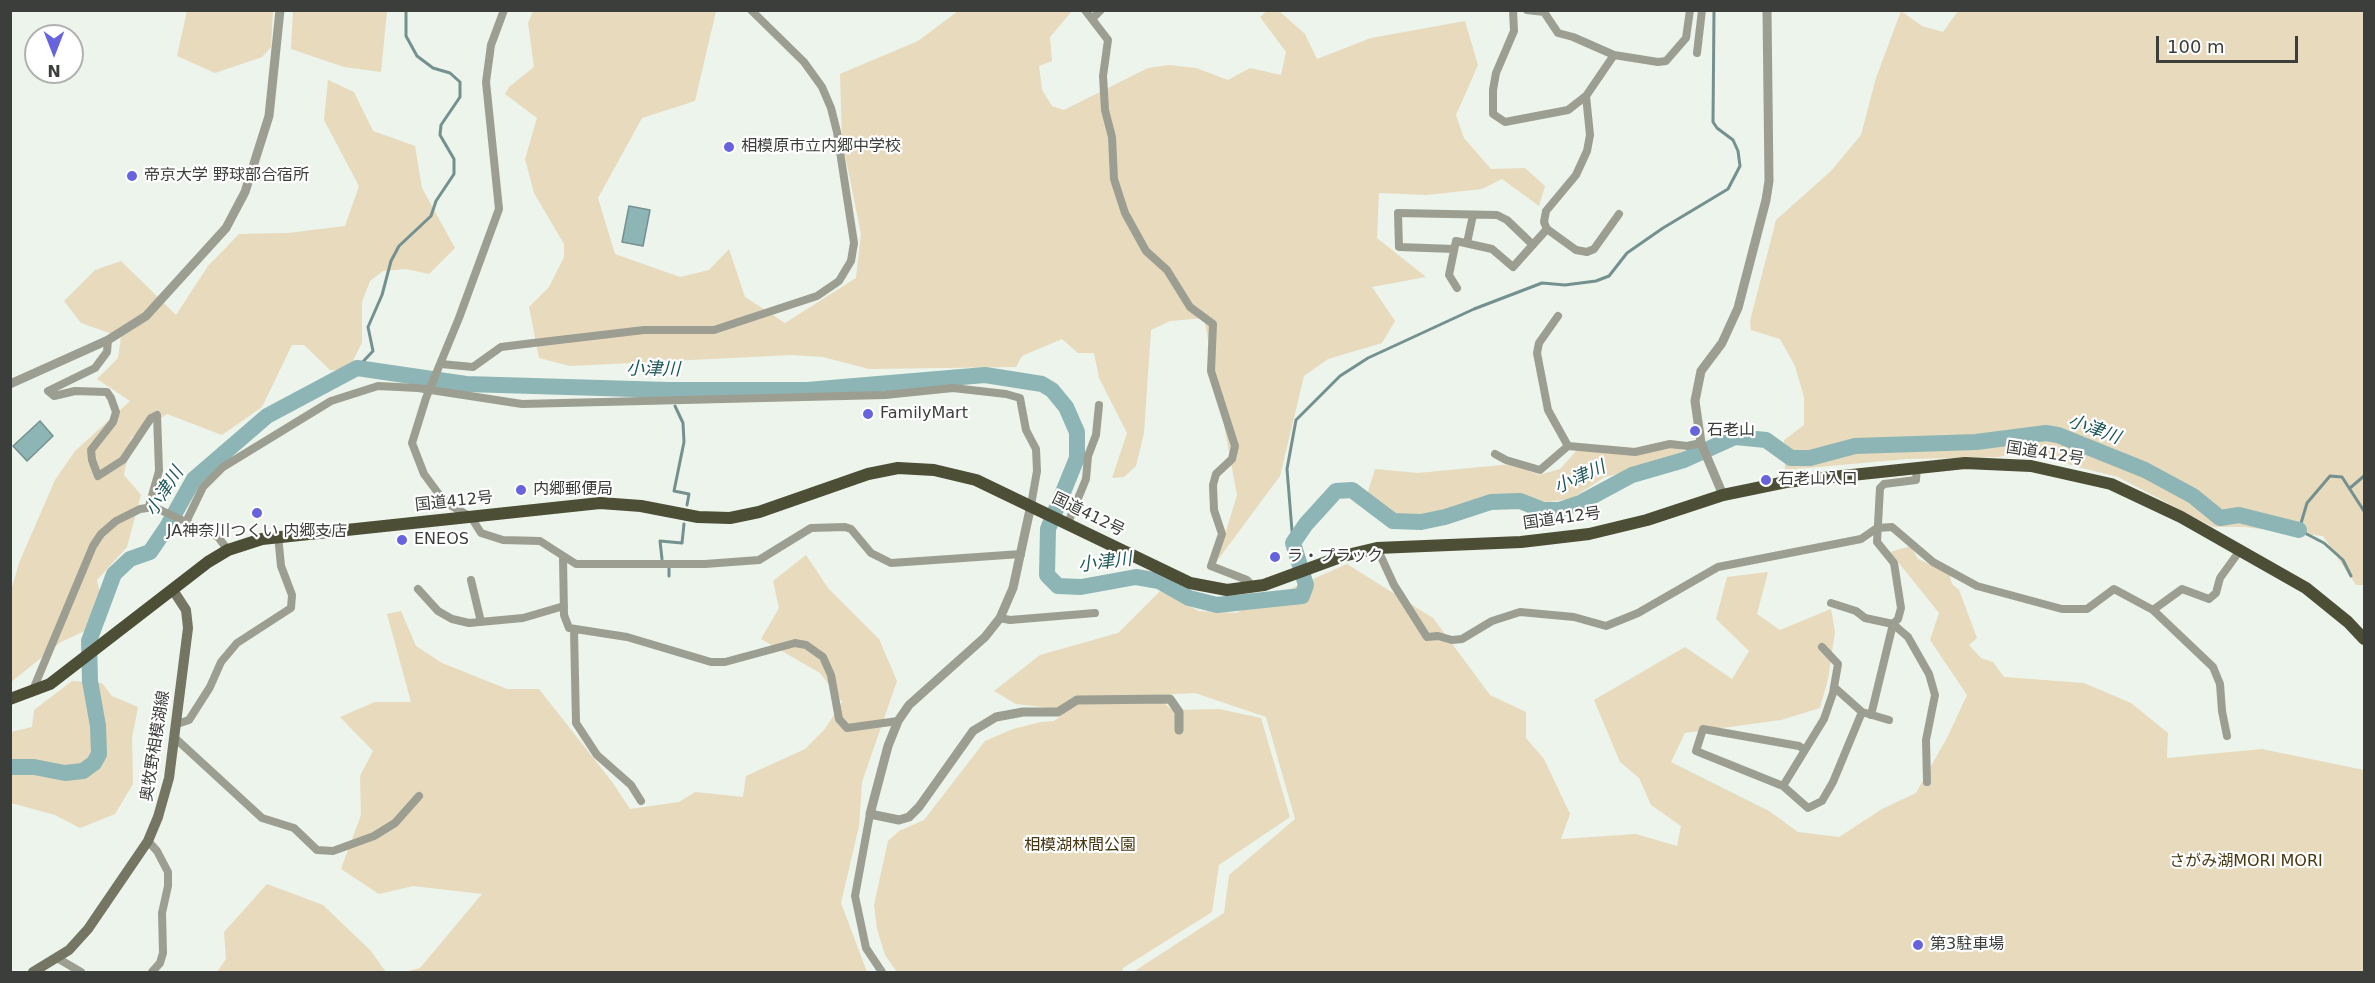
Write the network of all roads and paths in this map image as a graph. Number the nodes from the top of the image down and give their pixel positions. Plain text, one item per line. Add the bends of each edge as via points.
1 (280, 10) edge
2 (504, 10) edge
3 (751, 10) edge
4 (1085, 10) edge
5 (1101, 10) edge
6 (1526, 10) edge
7 (1690, 10) edge
8 (1702, 10) edge
9 (1767, 10) edge
10 (1513, 11) edge
11 (1093, 18) junction
12 (1697, 53) dead end
13 (1614, 55) junction
14 (1586, 96) junction
15 (1619, 214) dead end
16 (1473, 215) junction
17 (1547, 229) junction
18 (1467, 243) junction
19 (1533, 245) junction
20 (1454, 249) junction
21 (1457, 288) dead end
22 (1558, 316) dead end
23 (108, 340) junction
24 (441, 364) junction
25 (10, 384) edge
26 (429, 390) junction
27 (1099, 405) dead end
28 (1701, 444) junction
29 (1568, 446) junction
30 (1494, 454) dead end
31 (1917, 467) junction
32 (1724, 495) junction
33 (1031, 505) junction
34 (149, 506) junction
35 (471, 517) junction
36 (183, 521) junction
37 (1065, 521) junction
38 (1877, 528) junction
39 (278, 535) junction
40 (1377, 548) junction
41 (2241, 549) junction
42 (228, 550) junction
43 (1021, 555) junction
44 (563, 557) junction
45 (471, 580) dead end
46 (1255, 588) junction
47 (418, 589) dead end
48 (173, 590) junction
49 (1831, 603) dead end
50 (564, 606) junction
51 (2153, 610) junction
52 (1095, 613) dead end
53 (1000, 618) junction
54 (481, 622) junction
55 (1893, 624) junction
56 (574, 630) junction
57 (2364, 639) edge
58 (1822, 647) dead end
59 (1834, 687) junction
60 (31, 693) junction
61 (10, 699) edge
62 (1862, 712) junction
63 (1871, 715) junction
64 (1889, 720) dead end
65 (898, 721) junction
66 (177, 724) junction
67 (1179, 730) dead end
68 (2227, 736) dead end
69 (175, 738) junction
70 (1805, 750) junction
71 (1928, 782) dead end
72 (1783, 786) junction
73 (419, 796) dead end
74 (641, 801) dead end
75 (870, 814) junction
76 (148, 841) junction
77 (57, 958) junction
78 (33, 972) edge
79 (81, 972) edge
80 (152, 972) edge
81 (882, 972) edge

1 - 23 street via 269,116 235,213 220,236 154,308
2 - 24 street via 491,45 486,82 499,209
3 - 24 street via 804,62 831,108 854,243 851,261 839,281 817,296 714,330 644,330 533,343 501,347 472,367
4 - 11 street
5 - 11 street
6 - 10 street
6 - 13 street via 1544,12 1558,33
7 - 13 street via 1686,38 1666,61
8 - 12 street
9 - 28 street via 1769,181 1738,308 1722,342 1701,371 1697,385 1696,421
10 - 14 street via 1512,36 1494,82 1496,118 1505,122 1562,113
11 - 46 street via 1108,40 1103,76 1105,110 1112,137 1114,179 1125,213 1146,251 1167,270 1190,308 1213,324 1211,371 1235,446 1232,459 1216,474 1212,485 1222,536 1211,566 1247,580
13 - 14 street
14 - 17 street via 1590,135 1587,151 1576,175 1546,212
15 - 17 street via 1594,249 1587,252 1576,250
16 - 18 street
16 - 19 street via 1497,215 1507,220
16 - 20 street via 1398,213 1399,247
17 - 19 street
18 - 19 street via 1492,249 1514,267
18 - 20 street via 1456,241
20 - 21 street via 1449,275
22 - 29 street via 1539,342 1539,370 1548,410
23 - 25 street
23 - 34 street via 107,352 95,368 48,391 54,396 75,391 107,392 111,398 116,412 92,450 98,476 123,460 157,415 159,471
24 - 26 street
26 - 33 street via 522,404 885,395 952,388 1006,394 1020,398 1026,430 1036,449
26 - 35 street via 414,433 413,448 432,486 450,505
26 - 36 street via 378,386 331,401 223,467 203,487
27 - 37 street via 1086,479
28 - 29 street via 1670,444 1635,452
28 - 32 street
29 - 30 street via 1540,470
31 - 32 highway, 国道412号 via 1786,482
31 - 38 street via 1916,480 1884,484 1880,488
31 - 41 highway, 国道412号 via 2007,463 2111,484
32 - 40 highway, 国道412号 via 1647,520 1556,540
33 - 35 highway, 国道412号 via 954,474 898,468 730,518 600,503
33 - 37 highway, 国道412号
33 - 43 street
34 - 36 street
34 - 60 street via 123,516 97,538
35 - 39 highway, 国道412号
35 - 44 street via 476,530 488,537 540,541
36 - 42 street via 218,537
37 - 46 highway, 国道412号 via 1190,583 1217,589
38 - 40 street via 1861,539 1718,567 1638,613 1606,626 1574,617 1520,612 1452,640 1427,637 1394,585
38 - 51 street via 1892,527 1933,562 1994,592 2062,609 2087,609 2114,589
38 - 55 street via 1877,542 1894,563 1900,590 1901,608
39 - 42 highway, 国道412号
39 - 66 street via 281,567 292,595 291,608 246,636 230,651 189,720
40 - 46 highway, 国道412号 via 1342,556
41 - 51 street via 2210,598 2182,589
41 - 57 highway, 国道412号 via 2306,588
42 - 48 highway, 国道412号
43 - 44 street via 891,563 871,553 845,527 811,528 759,560 576,564
43 - 53 street
44 - 50 street
45 - 54 street
47 - 54 street via 438,611 452,619
48 - 60 highway, 国道412号 via 50,684
48 - 66 main road, 奥牧野相模湖線 via 186,610 189,628
49 - 55 street via 1865,618
50 - 54 street via 523,618
50 - 56 street via 565,624
51 - 68 street via 2213,667 2220,684
52 - 53 street
53 - 65 street via 985,637 909,705
55 - 63 street
55 - 71 street via 1908,637 1929,674 1935,695 1926,740
56 - 65 street via 627,637 711,662 725,662 795,643 806,645 823,657 831,675 839,719 847,728
56 - 74 street via 576,723 597,755 631,785
58 - 59 street via 1838,664
59 - 62 street
59 - 70 street via 1824,719
60 - 61 highway, 国道412号
62 - 63 street
62 - 72 street via 1822,801 1808,808
63 - 64 street
65 - 75 street
66 - 69 main road, 奥牧野相模湖線
67 - 75 street via 1179,712 1170,699 1077,700 1058,712 996,717 973,731 909,817 899,820
69 - 73 street via 262,818 294,828 318,850 333,851 374,836 395,823
69 - 76 main road, 奥牧野相模湖線 via 167,789
70 - 72 street
70 - 72 street via 1703,729 1696,751
75 - 81 street via 855,896 866,948
76 - 77 main road, 奥牧野相模湖線 via 88,929
76 - 80 street via 168,872 162,913 163,953
77 - 78 main road, 奥牧野相模湖線
77 - 79 street

